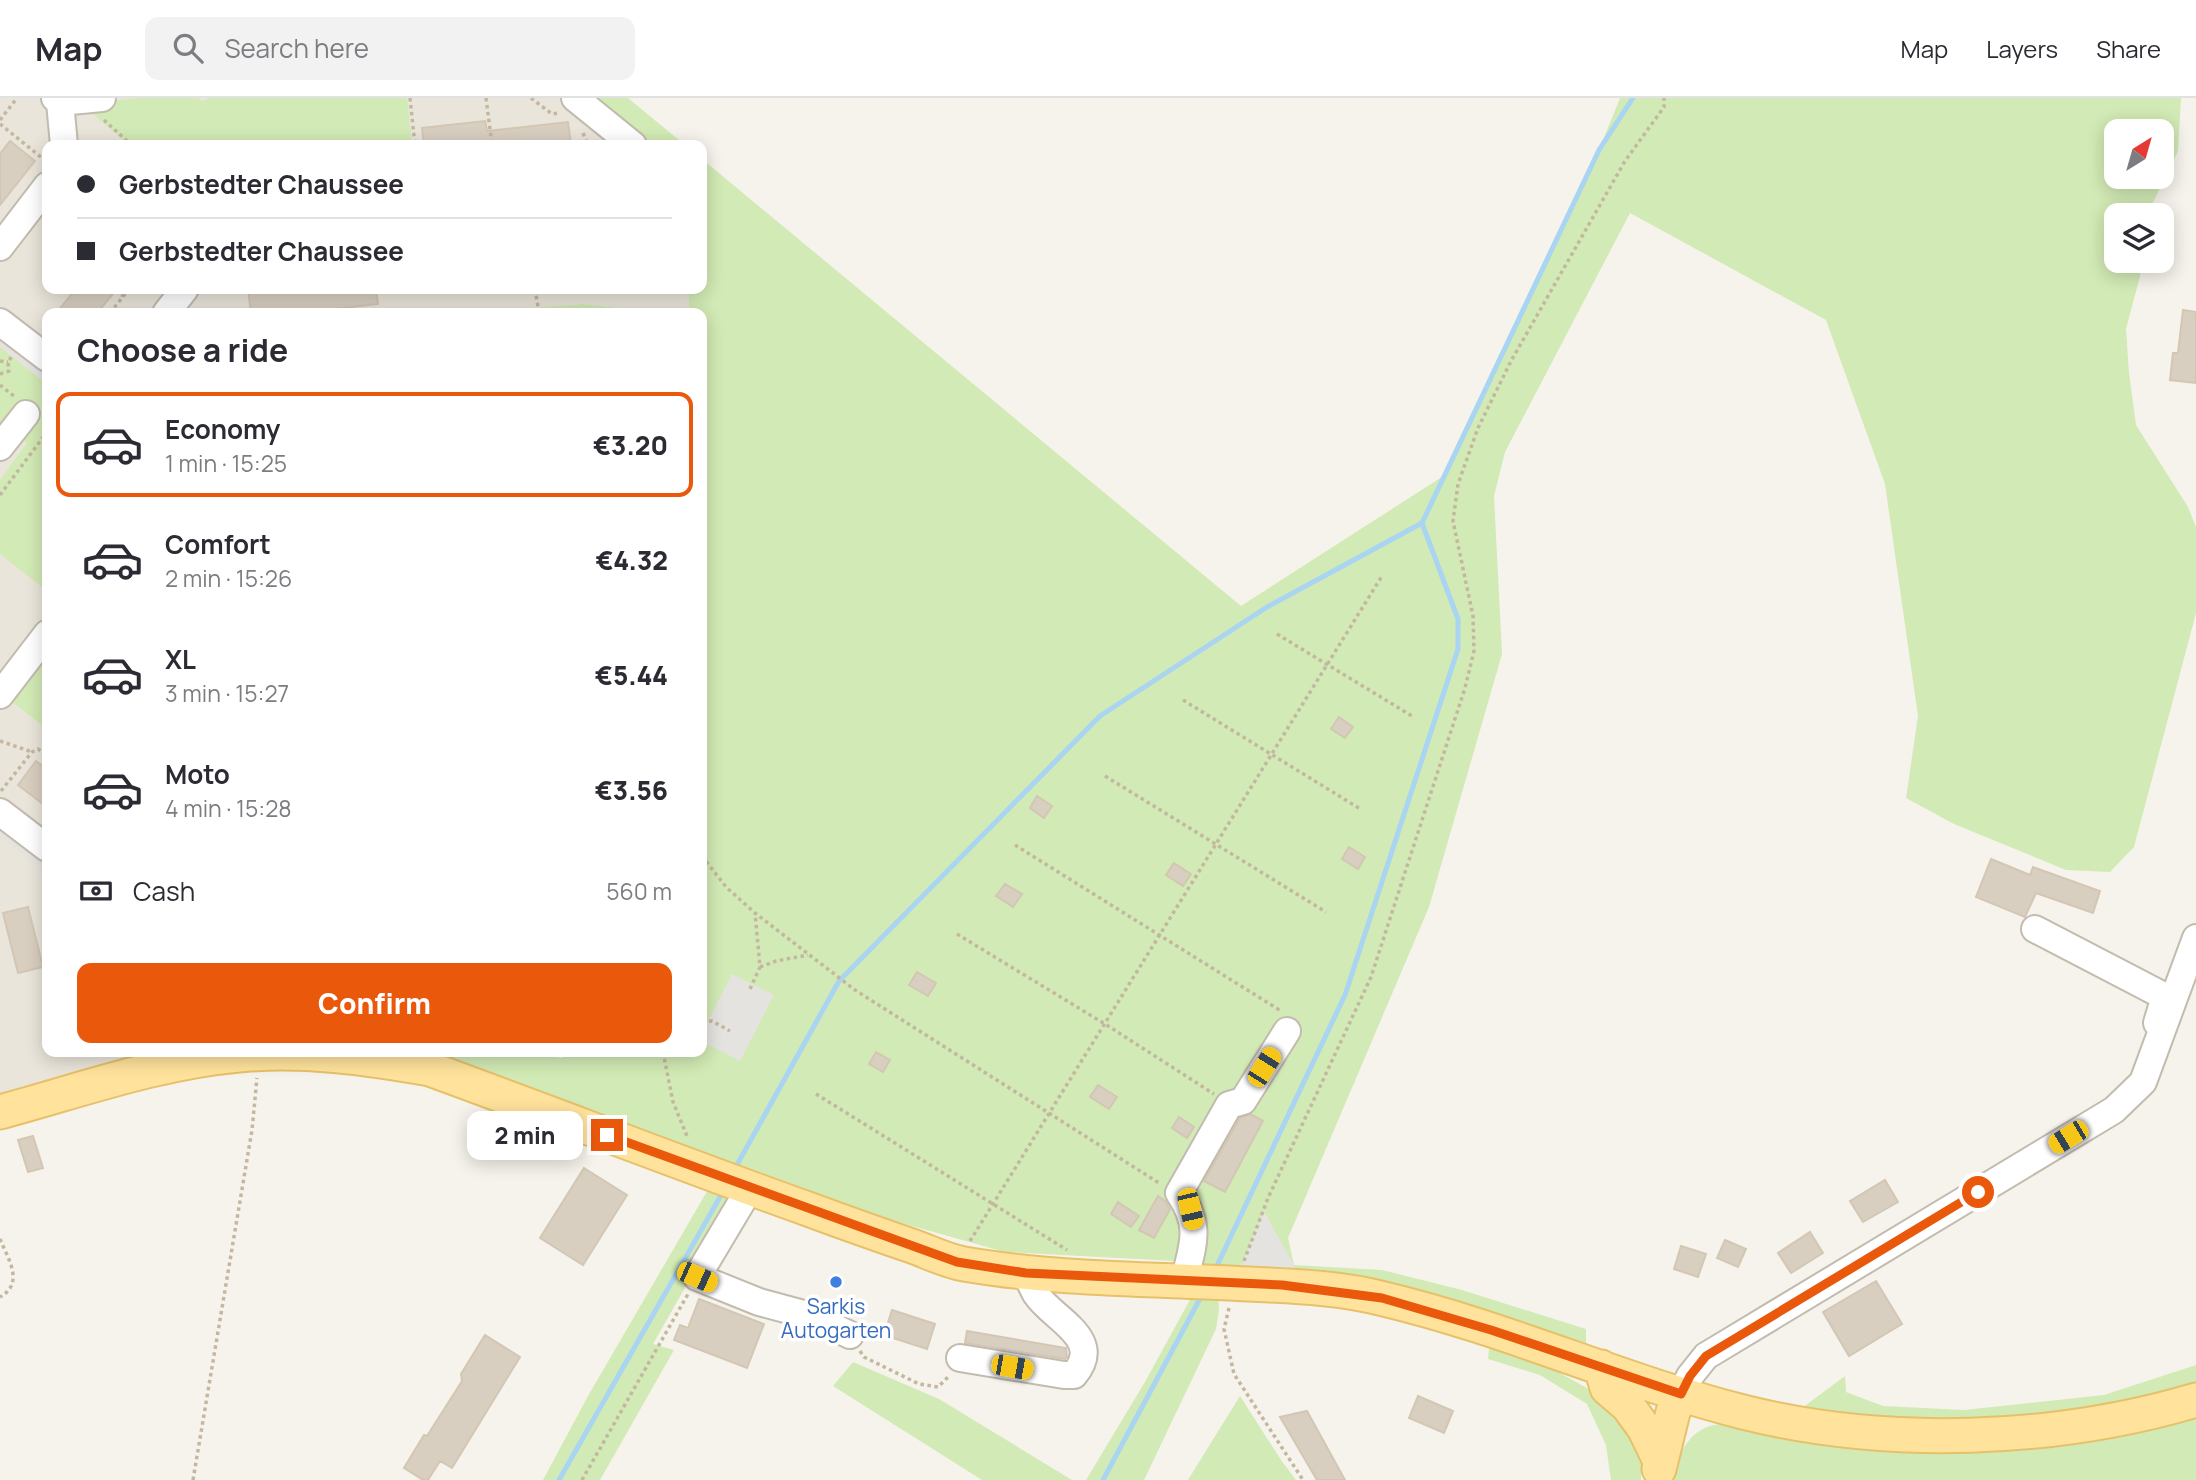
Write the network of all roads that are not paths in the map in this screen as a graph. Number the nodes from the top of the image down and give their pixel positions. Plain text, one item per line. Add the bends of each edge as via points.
1 (575, 98) edge
2 (75, 99) edge
3 (65, 140) edge
4 (622, 140) edge
5 (42, 192) edge
6 (0, 247) edge
7 (181, 294) edge
8 (170, 308) edge
9 (0, 322) edge
10 (42, 354) edge
11 (26, 414) dead end
12 (0, 447) edge
13 (42, 640) edge
14 (0, 695) edge
15 (0, 812) edge
16 (42, 844) edge
17 (2035, 929) dead end
18 (2196, 938) edge
19 (1287, 1031) road end
20 (226, 1057) edge
21 (355, 1057) edge
22 (2143, 1082) junction
23 (0, 1112) edge
24 (735, 1183) junction
25 (1026, 1273) junction
26 (1210, 1282) junction
27 (850, 1335) road end
28 (960, 1358) road end
29 (1601, 1367) junction
30 (1681, 1394) junction
31 (2196, 1400) edge
32 (1659, 1471) edge

1 - 4 street
2 - 3 street
5 - 6 street
7 - 8 street
9 - 10 street
11 - 12 street
13 - 14 street
15 - 16 street
17 - 22 street via 2160,994 2163,1003
18 - 22 street
19 - 26 street via 1243,1101 1229,1105 1180,1193 1190,1209
20 - 23 main road via 168,1066
21 - 24 main road via 430,1069
22 - 30 street via 2114,1110 1706,1356
24 - 25 main road via 957,1262
24 - 27 street via 697,1277 811,1316
25 - 26 main road
25 - 28 street via 1037,1295 1083,1345 1083,1364 1074,1374 1064,1375
26 - 29 main road via 1314,1288 1382,1298
29 - 30 main road
29 - 32 main road via 1607,1388 1644,1428
30 - 31 main road via 1746,1413 1826,1427 1940,1435 2065,1428
30 - 32 main road

